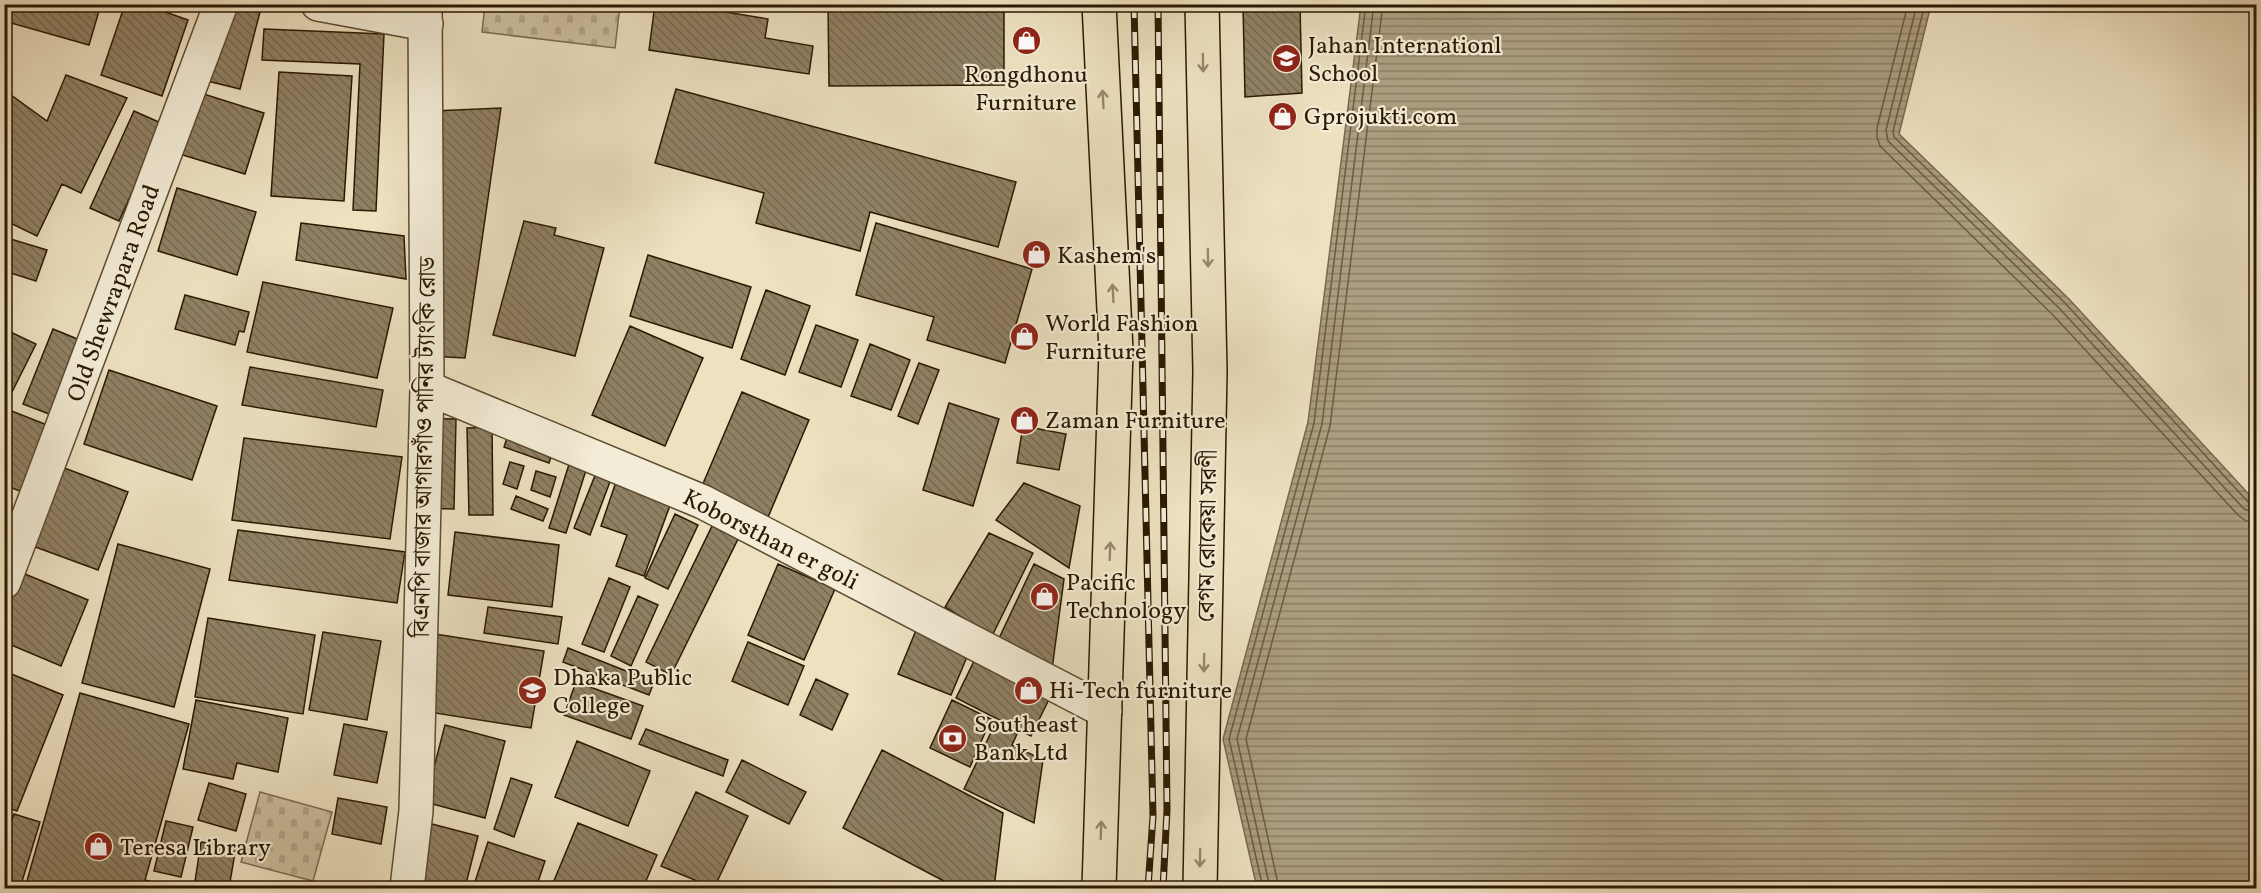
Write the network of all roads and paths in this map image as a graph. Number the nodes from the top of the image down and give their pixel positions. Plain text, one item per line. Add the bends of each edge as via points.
1 (221, 4) edge
2 (318, 4) edge
3 (1099, 4) edge
4 (1202, 4) edge
5 (426, 14) edge
6 (427, 388) junction
7 (4, 582) edge
8 (1105, 711) junction
9 (407, 888) edge
10 (1099, 888) edge
11 (1200, 888) edge

1 - 7 street, Old Shewrapara Road
2 - 5 street
8 -> 3 main road via 1116,351
4 -> 11 main road, বেগম রোকেয়া সরণী via 1210,371
5 - 6 street, বিএনপি বাজার আগারগাঁও পানির ট্যাংকি রোড
6 - 8 street, Koborsthan er goli via 703,502
6 - 9 street, বিএনপি বাজার আগারগাঁও পানির ট্যাংকি রোড via 416,811
10 -> 8 main road

